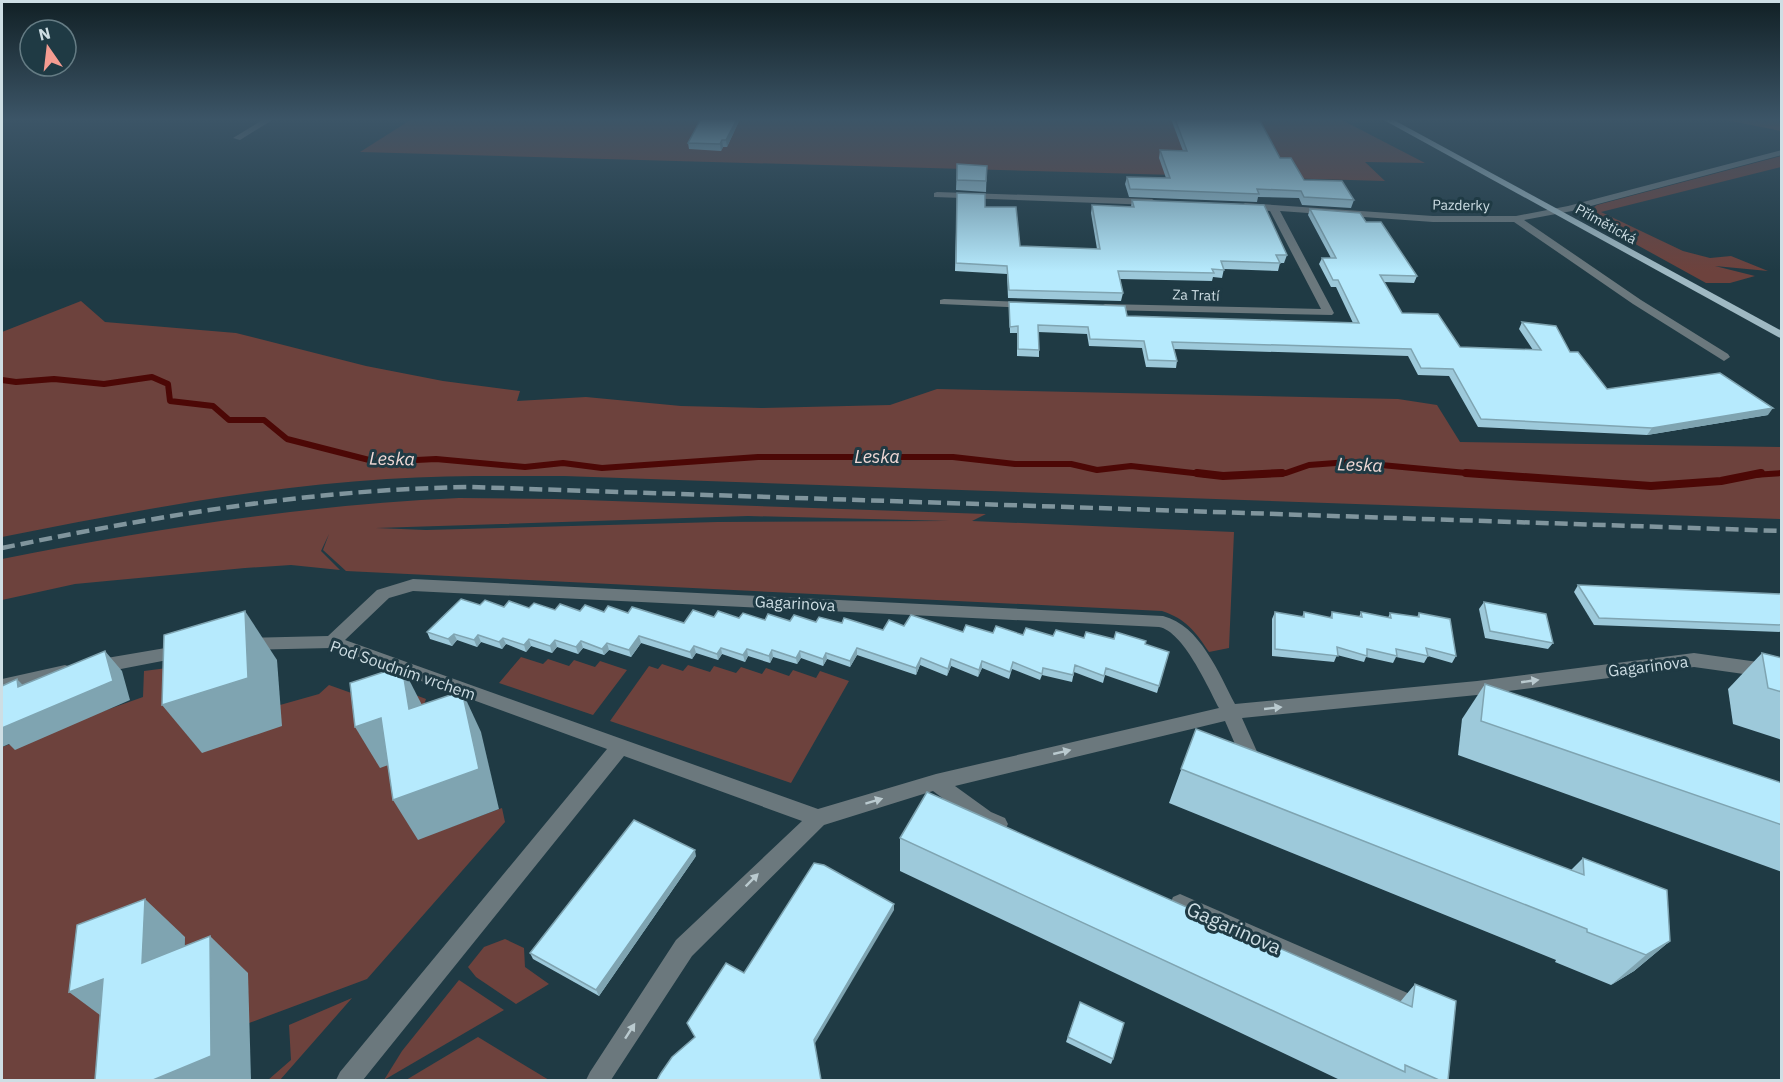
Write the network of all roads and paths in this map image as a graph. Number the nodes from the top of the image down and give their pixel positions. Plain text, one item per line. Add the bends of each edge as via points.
1 (1477, 169) edge
2 (1716, 169) edge
3 (937, 195) dead end
4 (1169, 202) edge
5 (1239, 206) edge
6 (1274, 208) junction
7 (1554, 212) junction
8 (1516, 219) junction
9 (944, 302) dead end
10 (1034, 305) edge
11 (1092, 307) edge
12 (1782, 336) edge
13 (1724, 357) dead end
14 (332, 642) junction
15 (232, 644) edge
16 (199, 647) edge
17 (1782, 676) edge
18 (2, 686) edge
19 (1477, 688) junction
20 (1504, 704) edge
21 (1231, 712) junction
22 (620, 747) junction
23 (1274, 770) edge
24 (936, 782) junction
25 (818, 818) junction
26 (1017, 833) edge
27 (1158, 895) edge
28 (1440, 1019) edge
29 (348, 1080) edge
30 (598, 1080) edge

1 - 7 main road, Přímětická
2 - 7 street, Pazderky
3 - 4 street
5 - 6 street, Pazderky
6 - 8 street, Pazderky via 1433,219
6 - 11 street, Za Tratí via 1328,313
7 - 8 street, Pazderky
7 - 12 main road, Přímětická
8 - 13 street
9 - 10 street
14 - 15 street, Pod Soudním vrchem
14 - 21 street, Gagarinova via 383,594 413,585 1145,620 1171,624 1186,638
14 - 22 street, Pod Soudním vrchem
16 - 18 street
19 -> 17 street, Gagarinova via 1694,660
19 - 20 street
21 -> 19 street, Gagarinova
21 - 23 street, Gagarinova via 1252,761
24 -> 21 street, Gagarinova
22 - 25 street, Pod Soudním vrchem
22 - 29 street
25 -> 24 street, Gagarinova
24 - 26 street via 984,818
30 -> 25 street, Gagarinova via 684,948
27 - 28 street, Gagarinova

